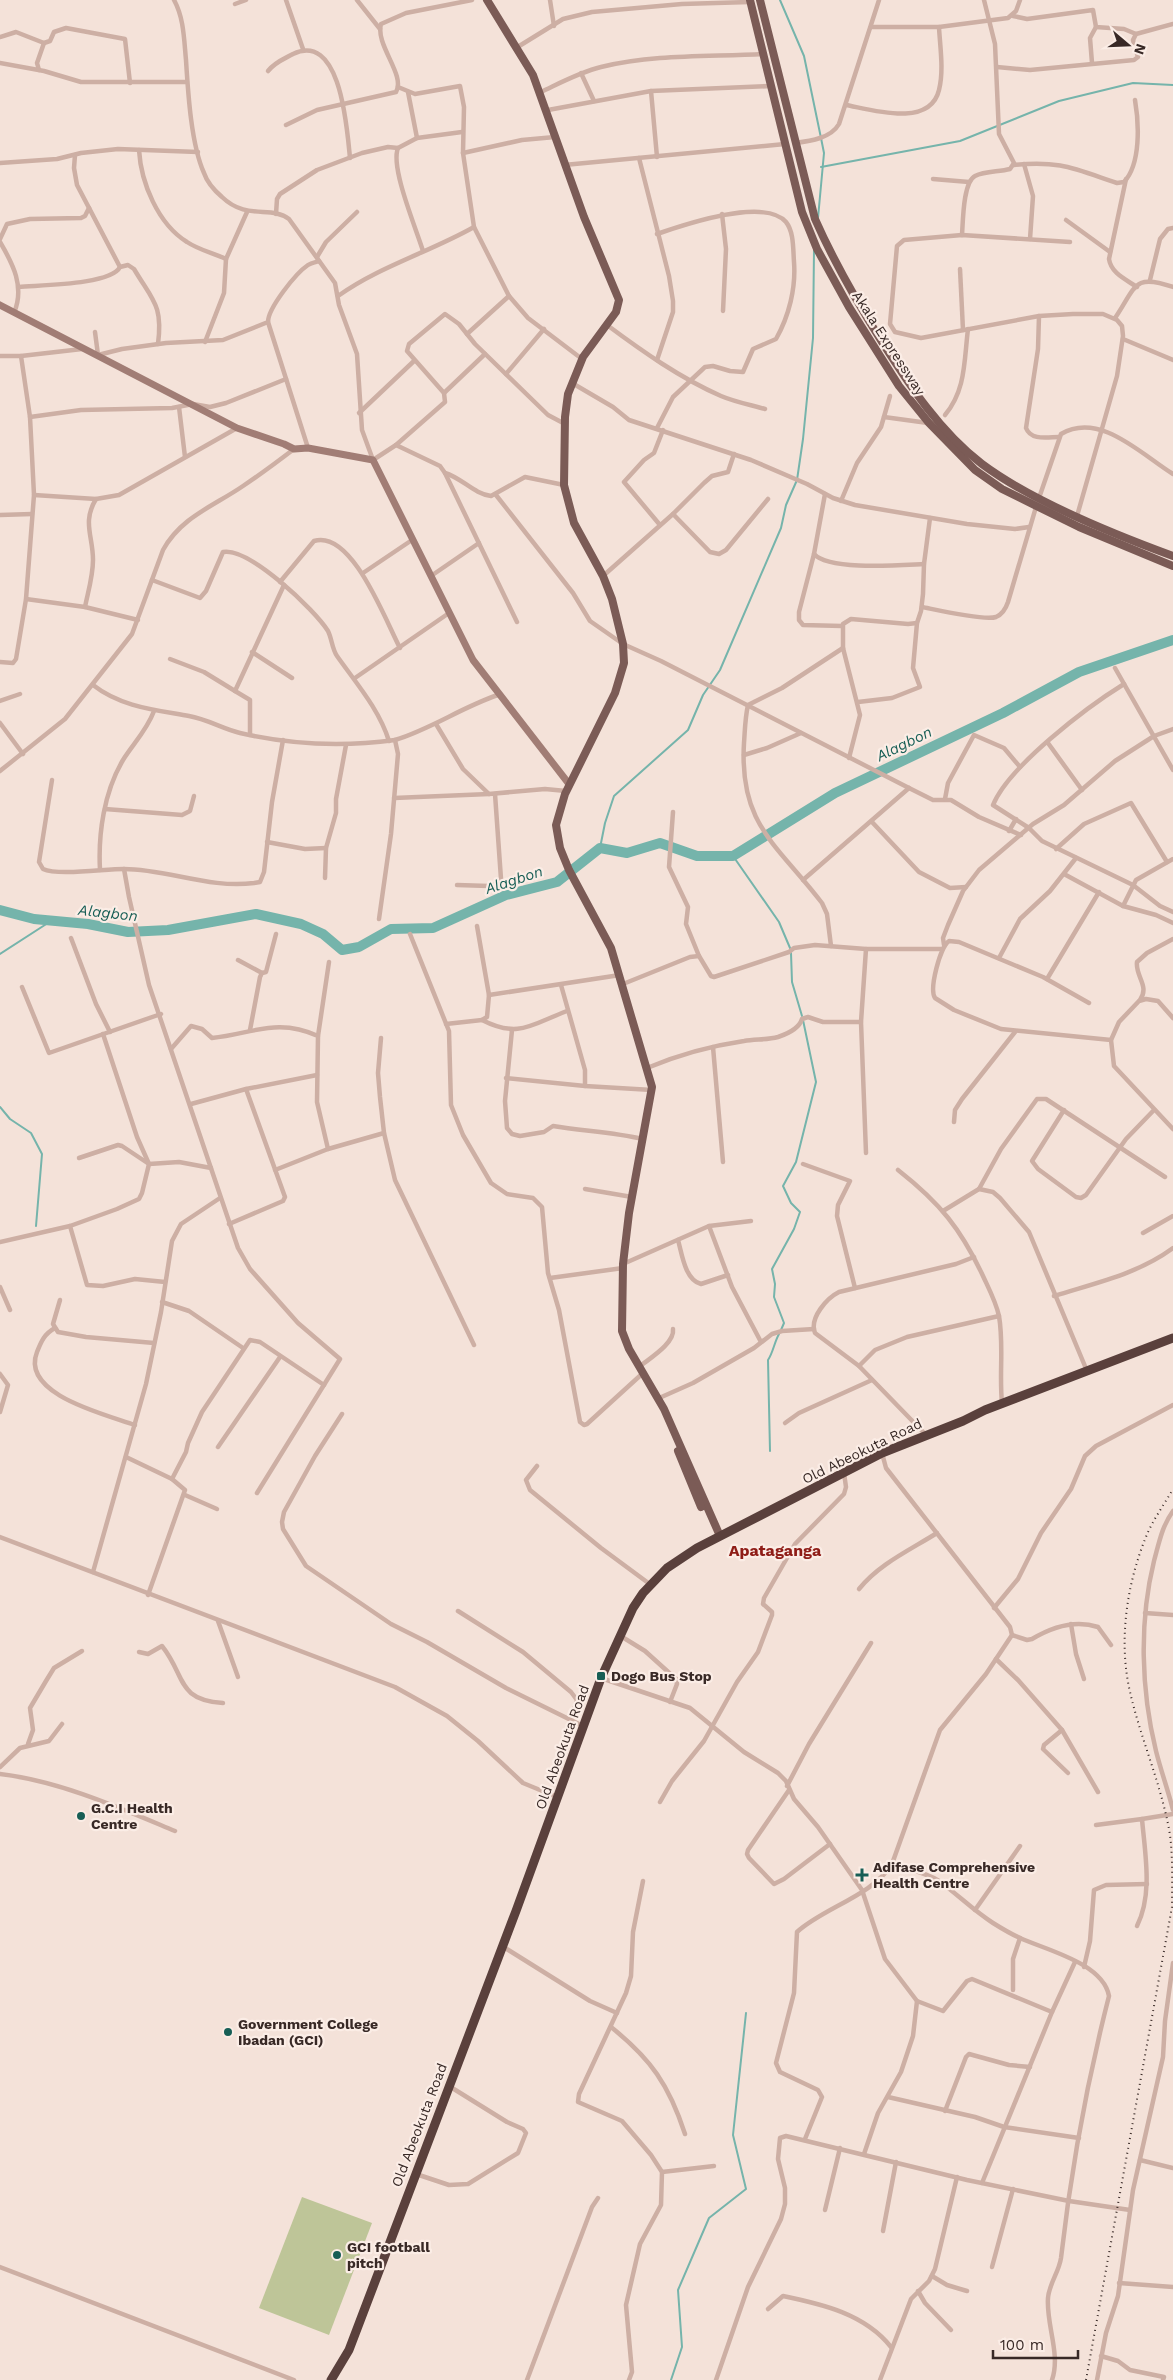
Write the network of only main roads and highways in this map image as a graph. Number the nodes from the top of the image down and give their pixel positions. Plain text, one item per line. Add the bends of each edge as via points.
1 (487, 0) edge
2 (760, 0) edge
3 (750, 1) edge
4 (776, 65) junction
5 (766, 67) junction
6 (812, 210) junction
7 (802, 212) junction
8 (1173, 556) edge
9 (1173, 566) edge
10 (1173, 1338) edge
11 (718, 1537) junction
12 (331, 2380) edge

1 - 11 main road via 541,92 564,165 617,293 619,306 582,359 568,394 564,484 574,523 612,599 623,644 624,663 615,693 568,787 556,825 560,848 569,870 611,948 652,1090 632,1196 623,1266 622,1331 664,1409
2 - 4 main road, Akala Expressway
3 - 5 main road, Akala Expressway
4 - 5 main road
4 - 6 main road, Akala Expressway
5 - 7 main road, Akala Expressway
6 - 7 main road
6 - 8 main road, Akala Expressway via 828,251 858,302 907,381 940,424 981,463 1007,481 1077,516
7 - 9 main road, Akala Expressway via 817,249 849,307 899,386 929,423 975,470 1036,507
10 - 11 highway, Old Abeokuta Road via 882,1453
11 - 12 highway, Old Abeokuta Road via 667,1568 633,1608 619,1635 349,2350

